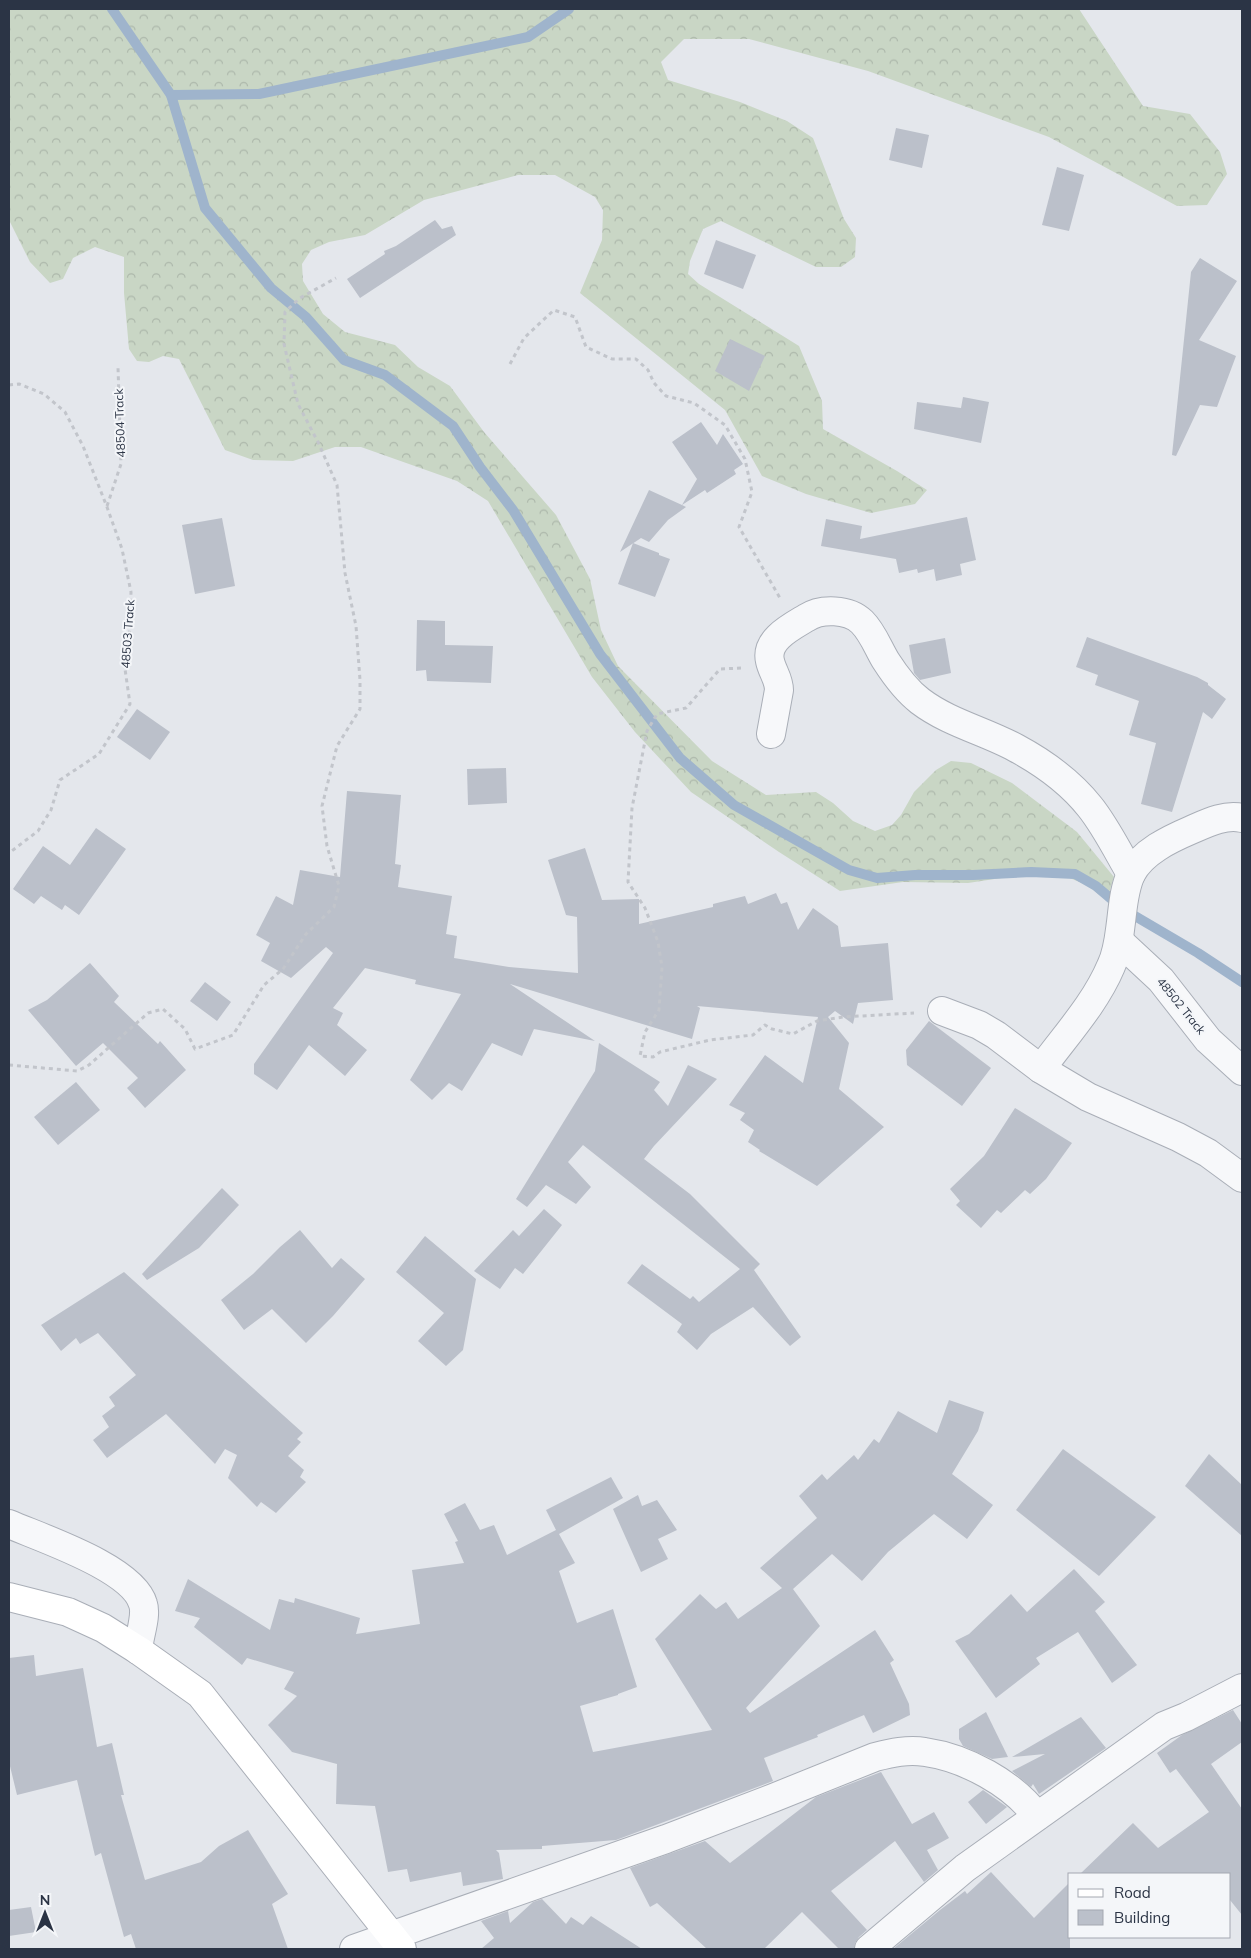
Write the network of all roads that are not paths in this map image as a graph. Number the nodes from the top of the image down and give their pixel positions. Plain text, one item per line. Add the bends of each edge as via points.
1 (772, 734) dead end
2 (1242, 818) edge
3 (1129, 883) junction
4 (1119, 941) junction
5 (942, 1011) road end
6 (1041, 1069) junction
7 (1242, 1072) edge
8 (1242, 1178) edge
9 (9, 1524) edge
10 (9, 1597) edge
11 (138, 1650) junction
12 (1242, 1688) edge
13 (1037, 1816) junction
14 (397, 1942) edge
15 (354, 1949) edge
16 (870, 1949) edge

1 - 3 street via 779,683 770,661 774,641 814,612 856,617 918,700 934,711 1016,748 1078,793 1098,818
2 - 3 street via 1214,820 1162,844 1143,858
3 - 4 street
4 - 6 street via 1100,990
4 - 7 street, 48502 Track via 1161,980 1208,1040
5 - 6 street via 979,1025
6 - 8 street via 1088,1097 1208,1153
9 - 11 street via 114,1572 134,1590 143,1602 145,1614
10 - 11 street via 68,1612 103,1628
11 - 14 street via 200,1694
12 - 13 street via 1164,1726
13 - 14 street via 1026,1801 983,1770 925,1752 890,1753
13 - 16 street via 965,1868
14 - 15 street

